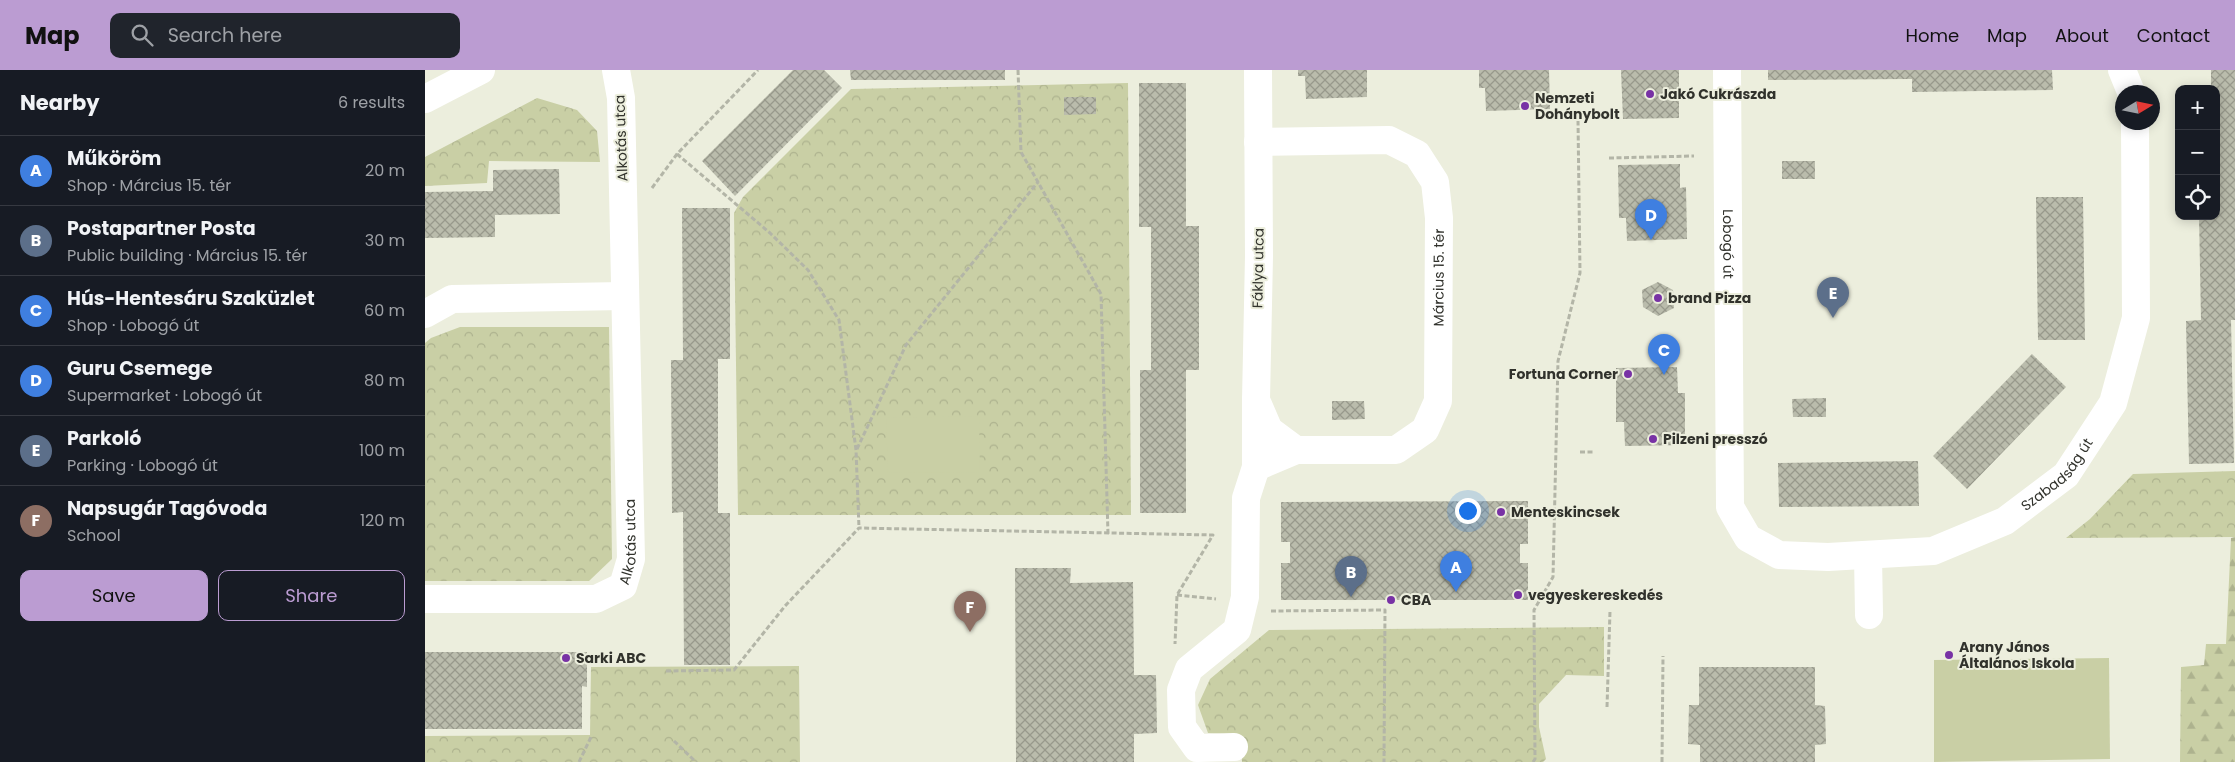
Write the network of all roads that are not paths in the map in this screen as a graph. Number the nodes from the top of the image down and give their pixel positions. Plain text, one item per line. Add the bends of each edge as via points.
1 (481, 70) edge
2 (616, 70) edge
3 (1258, 70) edge
4 (1727, 70) edge
5 (2122, 70) edge
6 (2128, 85) edge
7 (425, 99) edge
8 (2135, 130) edge
9 (1258, 142) junction
10 (624, 296) junction
11 (425, 314) edge
12 (1256, 400) junction
13 (1296, 450) junction
14 (1256, 467) junction
15 (1730, 507) joint
16 (1868, 555) junction
17 (425, 599) edge
18 (1869, 615) dead end
19 (1234, 747) dead end

1 - 7 street
2 - 10 street, Alkotás utca via 621,98
3 - 9 street, Fáklya utca
4 - 15 street, Lobogó út
5 - 6 street
8 - 16 street, Szabadság út via 2136,318 2113,403 2065,475 2005,521 1933,551
9 - 12 street, Fáklya utca
9 - 13 street, Március 15. tér via 1389,140 1417,154 1435,182 1439,218 1438,401 1425,430 1396,450
10 - 11 street via 452,300
10 - 17 street, Alkotás utca via 631,559 623,586 596,599
12 - 13 street, Fáklya utca via 1269,430
12 - 14 street
13 - 14 street
14 - 19 street via 1247,498 1244,602 1237,630 1189,668 1181,690 1182,727 1197,748
15 - 16 street, Szabadság út via 1748,538 1779,556 1828,558
16 - 18 street

